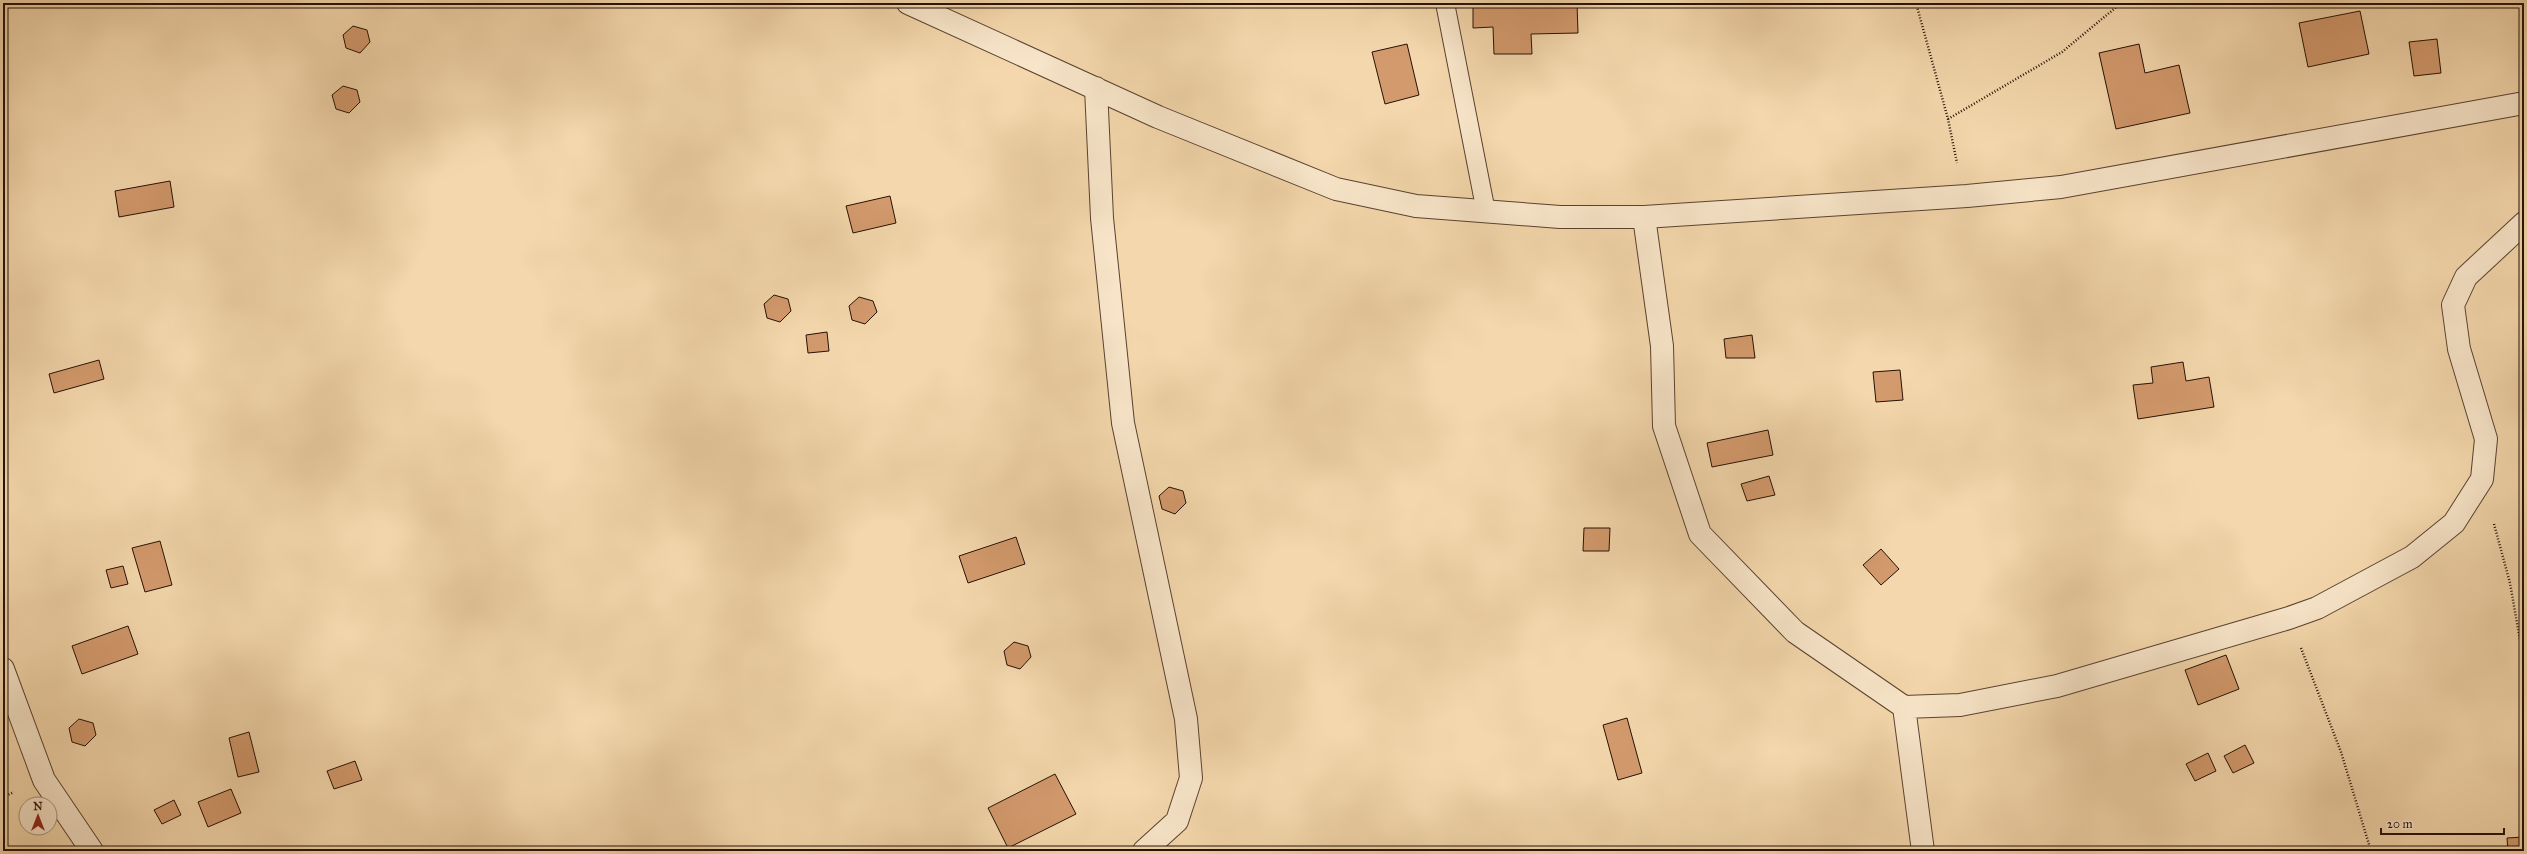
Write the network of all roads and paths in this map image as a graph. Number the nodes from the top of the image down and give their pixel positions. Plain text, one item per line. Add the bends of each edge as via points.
1 (908, 3) edge
2 (1445, 3) edge
3 (1916, 3) edge
4 (2120, 4) edge
5 (1096, 88) junction
6 (2524, 103) edge
7 (1948, 119) junction
8 (1967, 196) junction
9 (1486, 212) junction
10 (1644, 217) junction
11 (2524, 223) edge
12 (2482, 479) junction
13 (2289, 618) junction
14 (2524, 663) edge
15 (3, 669) edge
16 (1904, 707) junction
17 (92, 851) edge
18 (1144, 851) edge
19 (1923, 851) edge
20 (2372, 851) edge

1 - 5 street
2 - 9 lane
3 - 7 path
4 - 7 path via 2062,52
5 - 9 street via 1158,117 1336,189 1416,206
5 - 18 street via 1102,218 1123,423 1186,719 1191,778 1177,821
6 - 8 street via 2061,187
7 - 8 path
8 - 10 street
9 - 10 street via 1560,217
10 - 16 street via 1662,346 1664,426 1700,534 1795,632
11 - 12 street via 2466,277 2454,305 2459,349 2486,439
12 - 13 street via 2454,523 2412,557 2317,608
12 - 14 path via 2510,583
13 - 16 street via 2057,686 1960,705
13 - 20 path via 2341,752
15 - 17 street via 44,780
16 - 19 street

